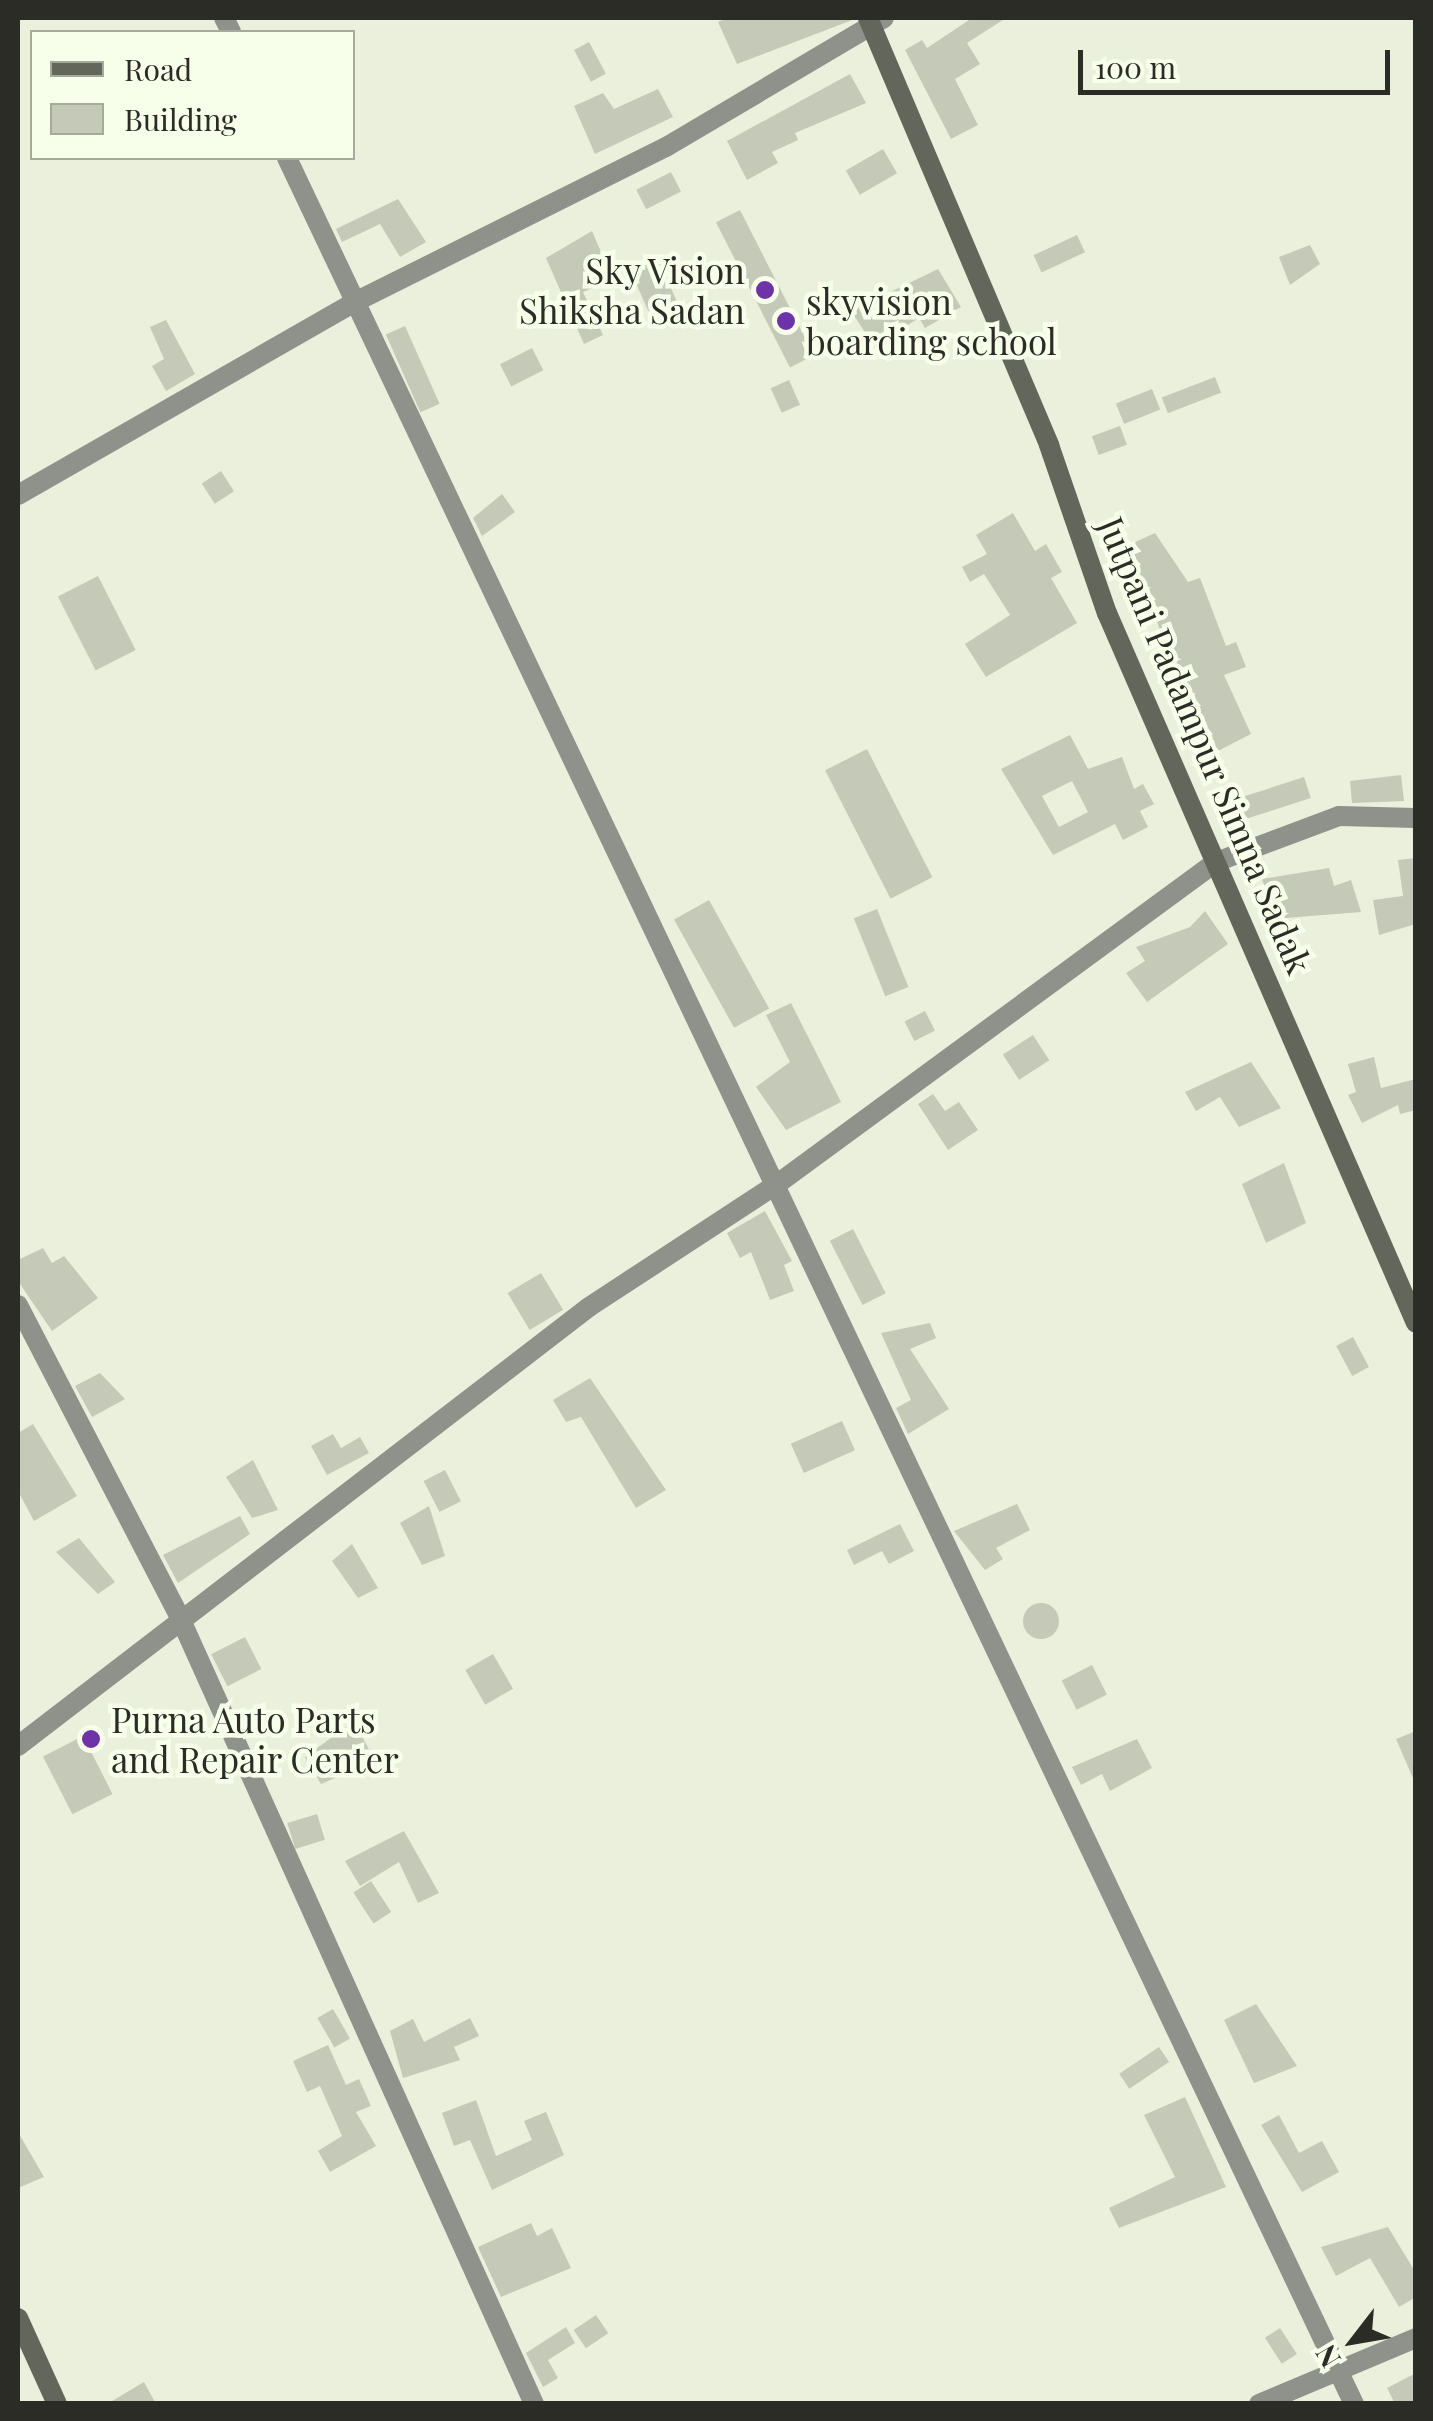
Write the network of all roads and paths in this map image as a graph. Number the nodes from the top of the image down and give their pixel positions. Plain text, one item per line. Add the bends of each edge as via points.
1 (874, 20) edge
2 (288, 160) edge
3 (355, 302) junction
4 (18, 496) edge
5 (1416, 818) edge
6 (1216, 862) junction
7 (780, 1182) junction
8 (18, 1304) edge
9 (1416, 1323) edge
10 (181, 1620) junction
11 (18, 1746) edge
12 (18, 2318) edge
13 (1416, 2338) edge
14 (1340, 2372) junction
15 (57, 2404) edge
16 (534, 2404) edge
17 (1259, 2404) edge
18 (1354, 2404) edge

1 - 3 street via 666,146
1 - 6 street, Jutpani Padampur Simna Sadak
2 - 3 street
3 - 4 street
3 - 7 street
5 - 6 street via 1306,823
6 - 7 street
6 - 9 street, Jutpani Padampur Simna Sadak
7 - 10 street via 589,1307
7 - 14 street via 941,1550
8 - 10 street
10 - 11 street
10 - 16 street
12 - 15 street
13 - 14 street
14 - 17 street
14 - 18 street

